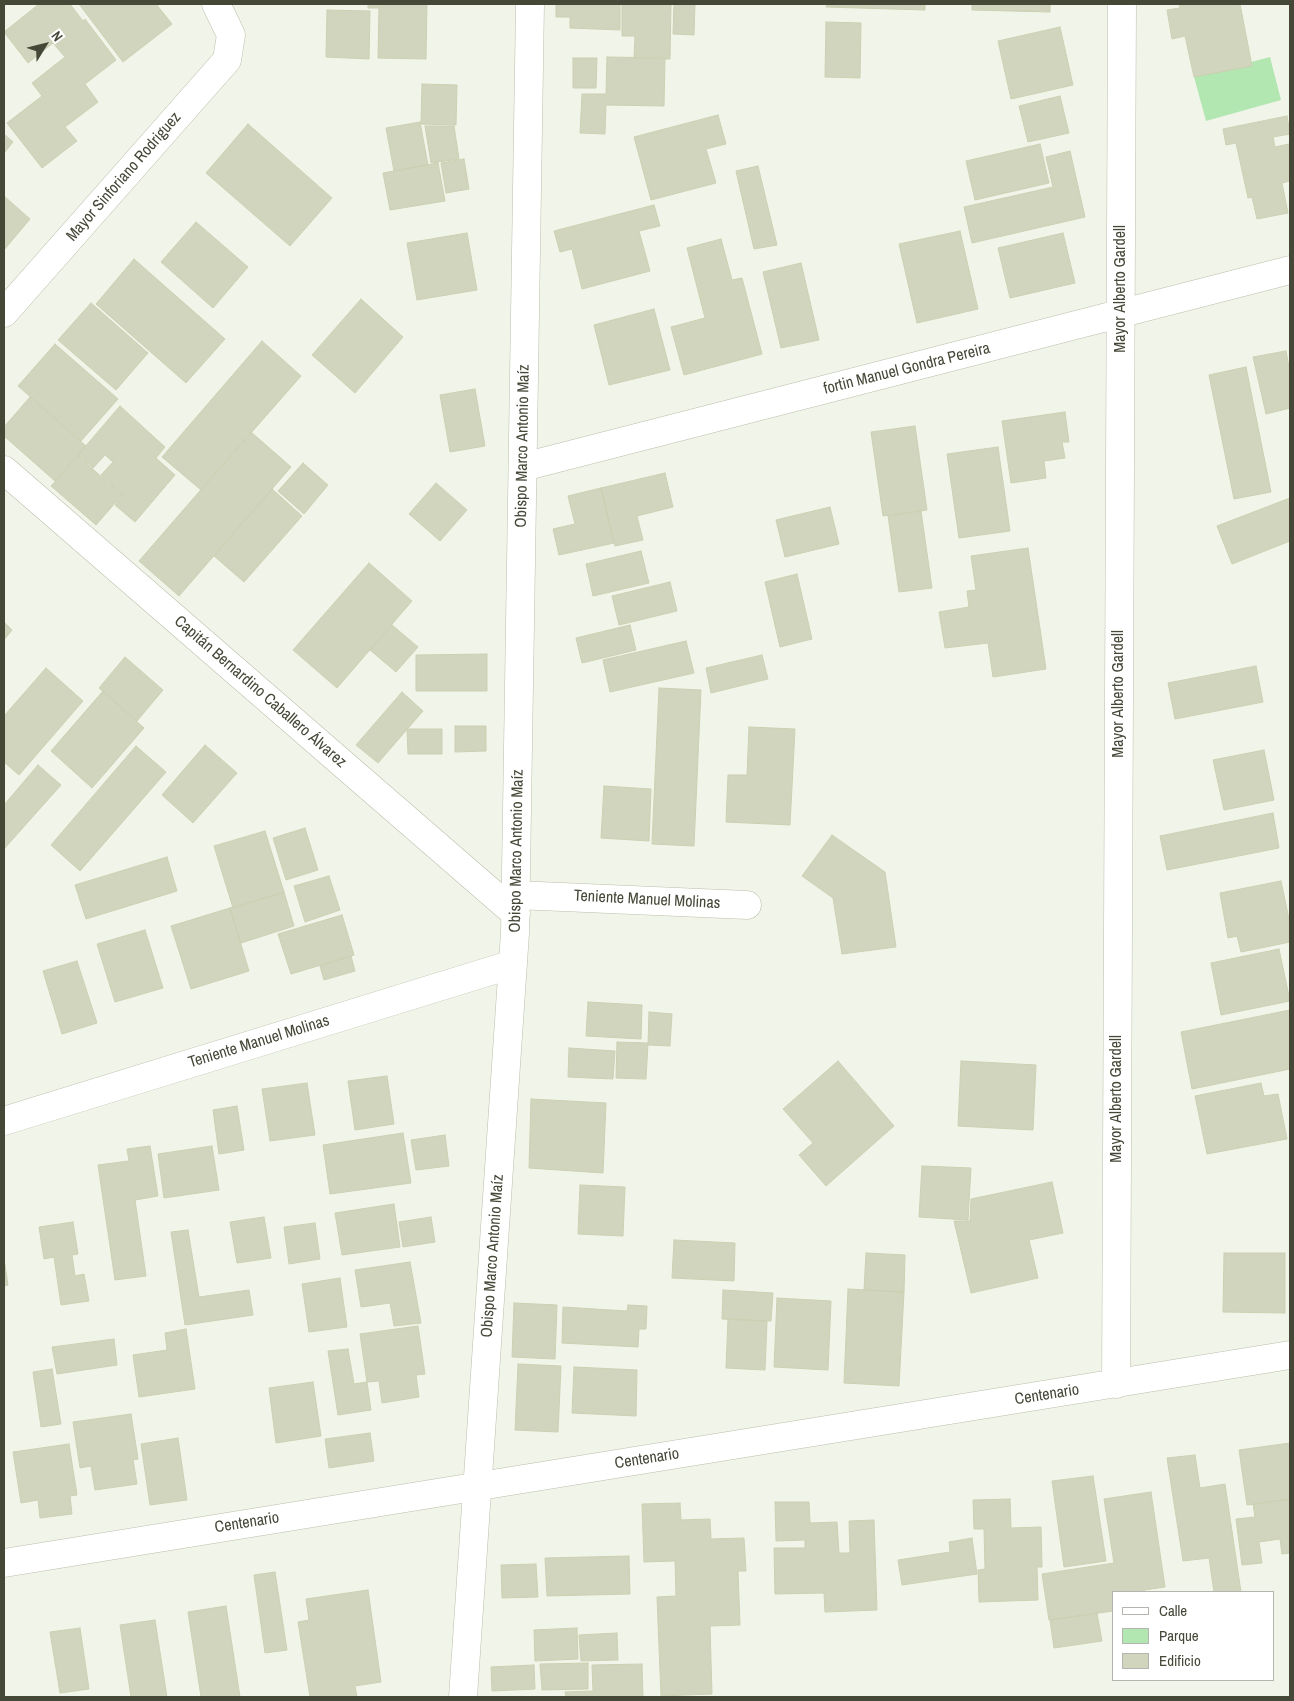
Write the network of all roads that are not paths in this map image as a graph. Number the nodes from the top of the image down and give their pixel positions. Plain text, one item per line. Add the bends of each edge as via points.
1 (216, 4) edge
2 (530, 4) edge
3 (1122, 4) edge
4 (1290, 270) edge
5 (4, 313) edge
6 (1121, 314) junction
7 (523, 467) junction
8 (4, 470) edge
9 (516, 904) junction
10 (747, 905) dead end
11 (513, 964) junction
12 (4, 1121) edge
13 (1290, 1355) edge
14 (1116, 1384) junction
15 (478, 1486) junction
16 (4, 1562) edge
17 (463, 1697) edge

1 - 5 street, Mayor Sinforiano Rodriguez via 231,35 227,60
2 - 7 street, Obispo Marco Antonio Maíz
3 - 6 street, Mayor Alberto Gardell
4 - 6 street, fortin Manuel Gondra Pereira
6 - 7 street, fortin Manuel Gondra Pereira
6 - 14 street, Mayor Alberto Gardell
7 - 9 street, Obispo Marco Antonio Maíz
8 - 9 street, Capitán Bernardino Caballero Álvarez
9 - 10 street, Teniente Manuel Molinas
9 - 11 street, Obispo Marco Antonio Maíz
11 - 12 street, Teniente Manuel Molinas
11 - 15 street, Obispo Marco Antonio Maíz
13 - 14 street, Centenario
14 - 15 street, Centenario
15 - 16 street, Centenario
15 - 17 street, Obispo Marco Antonio Maíz

